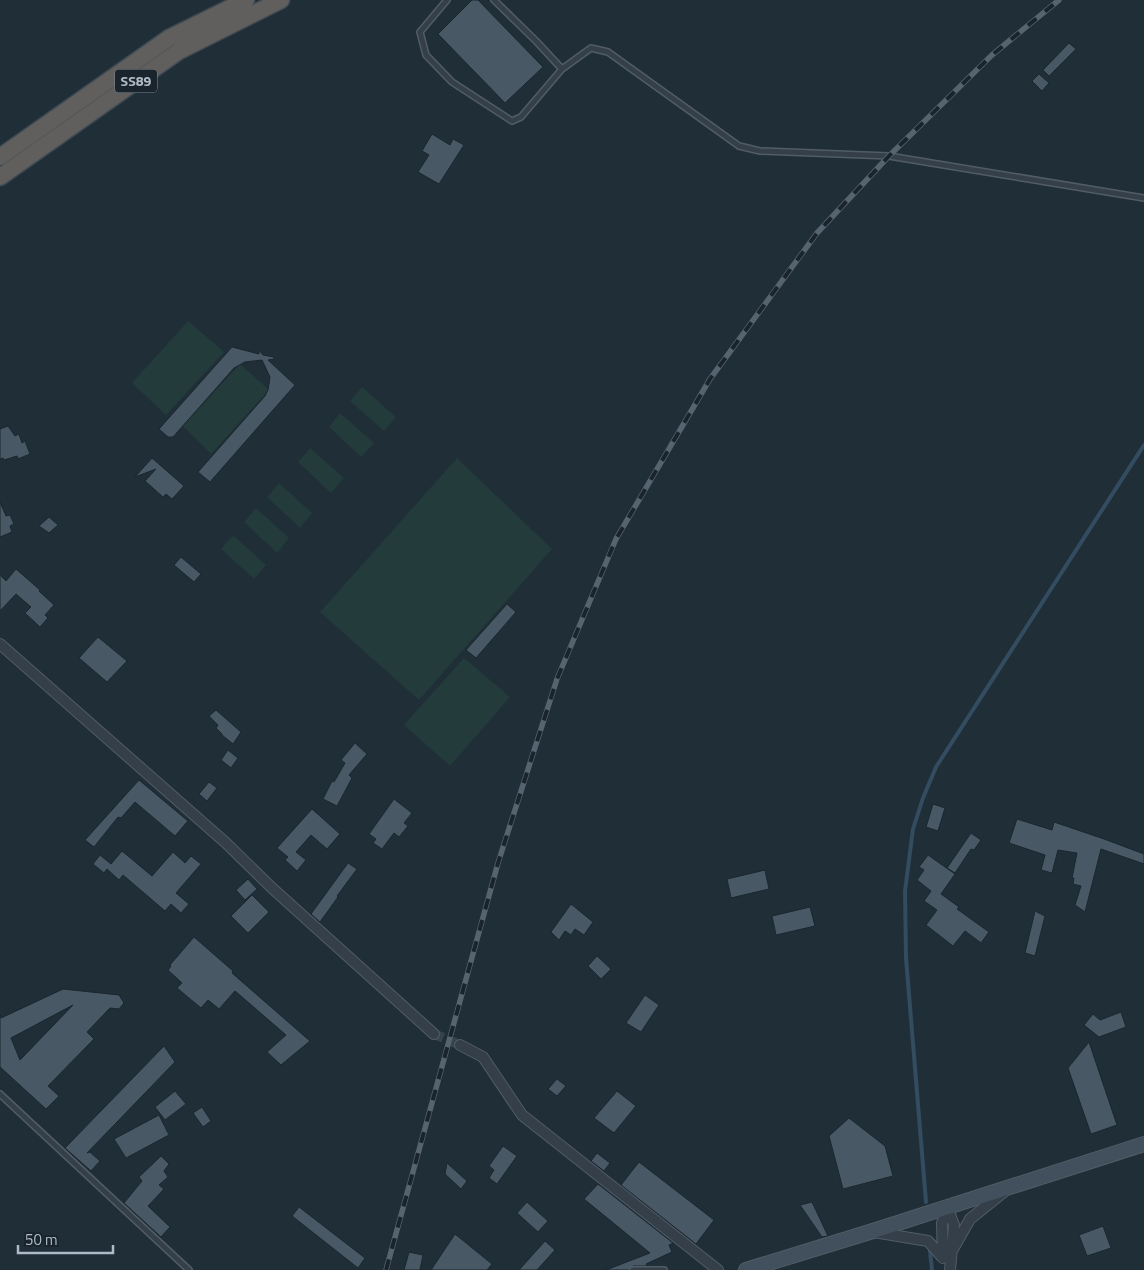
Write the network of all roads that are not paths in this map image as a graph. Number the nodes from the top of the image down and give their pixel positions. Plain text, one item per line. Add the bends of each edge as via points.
1 (246, 0) edge
2 (281, 0) edge
3 (447, 0) edge
4 (494, 0) edge
5 (562, 69) junction
6 (0, 157) edge
7 (0, 177) edge
8 (1144, 198) edge
9 (0, 644) edge
10 (434, 1034) tunnel mouth
11 (460, 1045) tunnel mouth
12 (0, 1094) edge
13 (1144, 1144) edge
14 (1009, 1188) junction
15 (947, 1207) junction
16 (873, 1231) junction
17 (953, 1249) junction
18 (942, 1257) junction
19 (189, 1270) edge
20 (633, 1270) edge
21 (664, 1270) edge
22 (718, 1270) edge
23 (746, 1270) edge
24 (945, 1270) edge
25 (950, 1270) edge

1 - 6 highway, SS89 via 169,38
2 - 7 highway, SS89 via 179,51
3 - 5 lane via 420,32 426,56 452,82 512,121 520,117
4 - 5 lane
5 - 8 lane via 591,48 608,52 739,146 889,156
9 - 10 street via 226,843
11 - 22 street via 483,1057 522,1114
12 - 19 lane
13 - 14 main road
14 - 15 main road
14 - 17 street via 970,1220
15 - 16 main road
15 - 17 street via 954,1225
15 - 18 street via 942,1223
16 - 18 street via 928,1241
16 - 23 main road
17 - 25 street
18 - 24 street
20 - 21 lane

